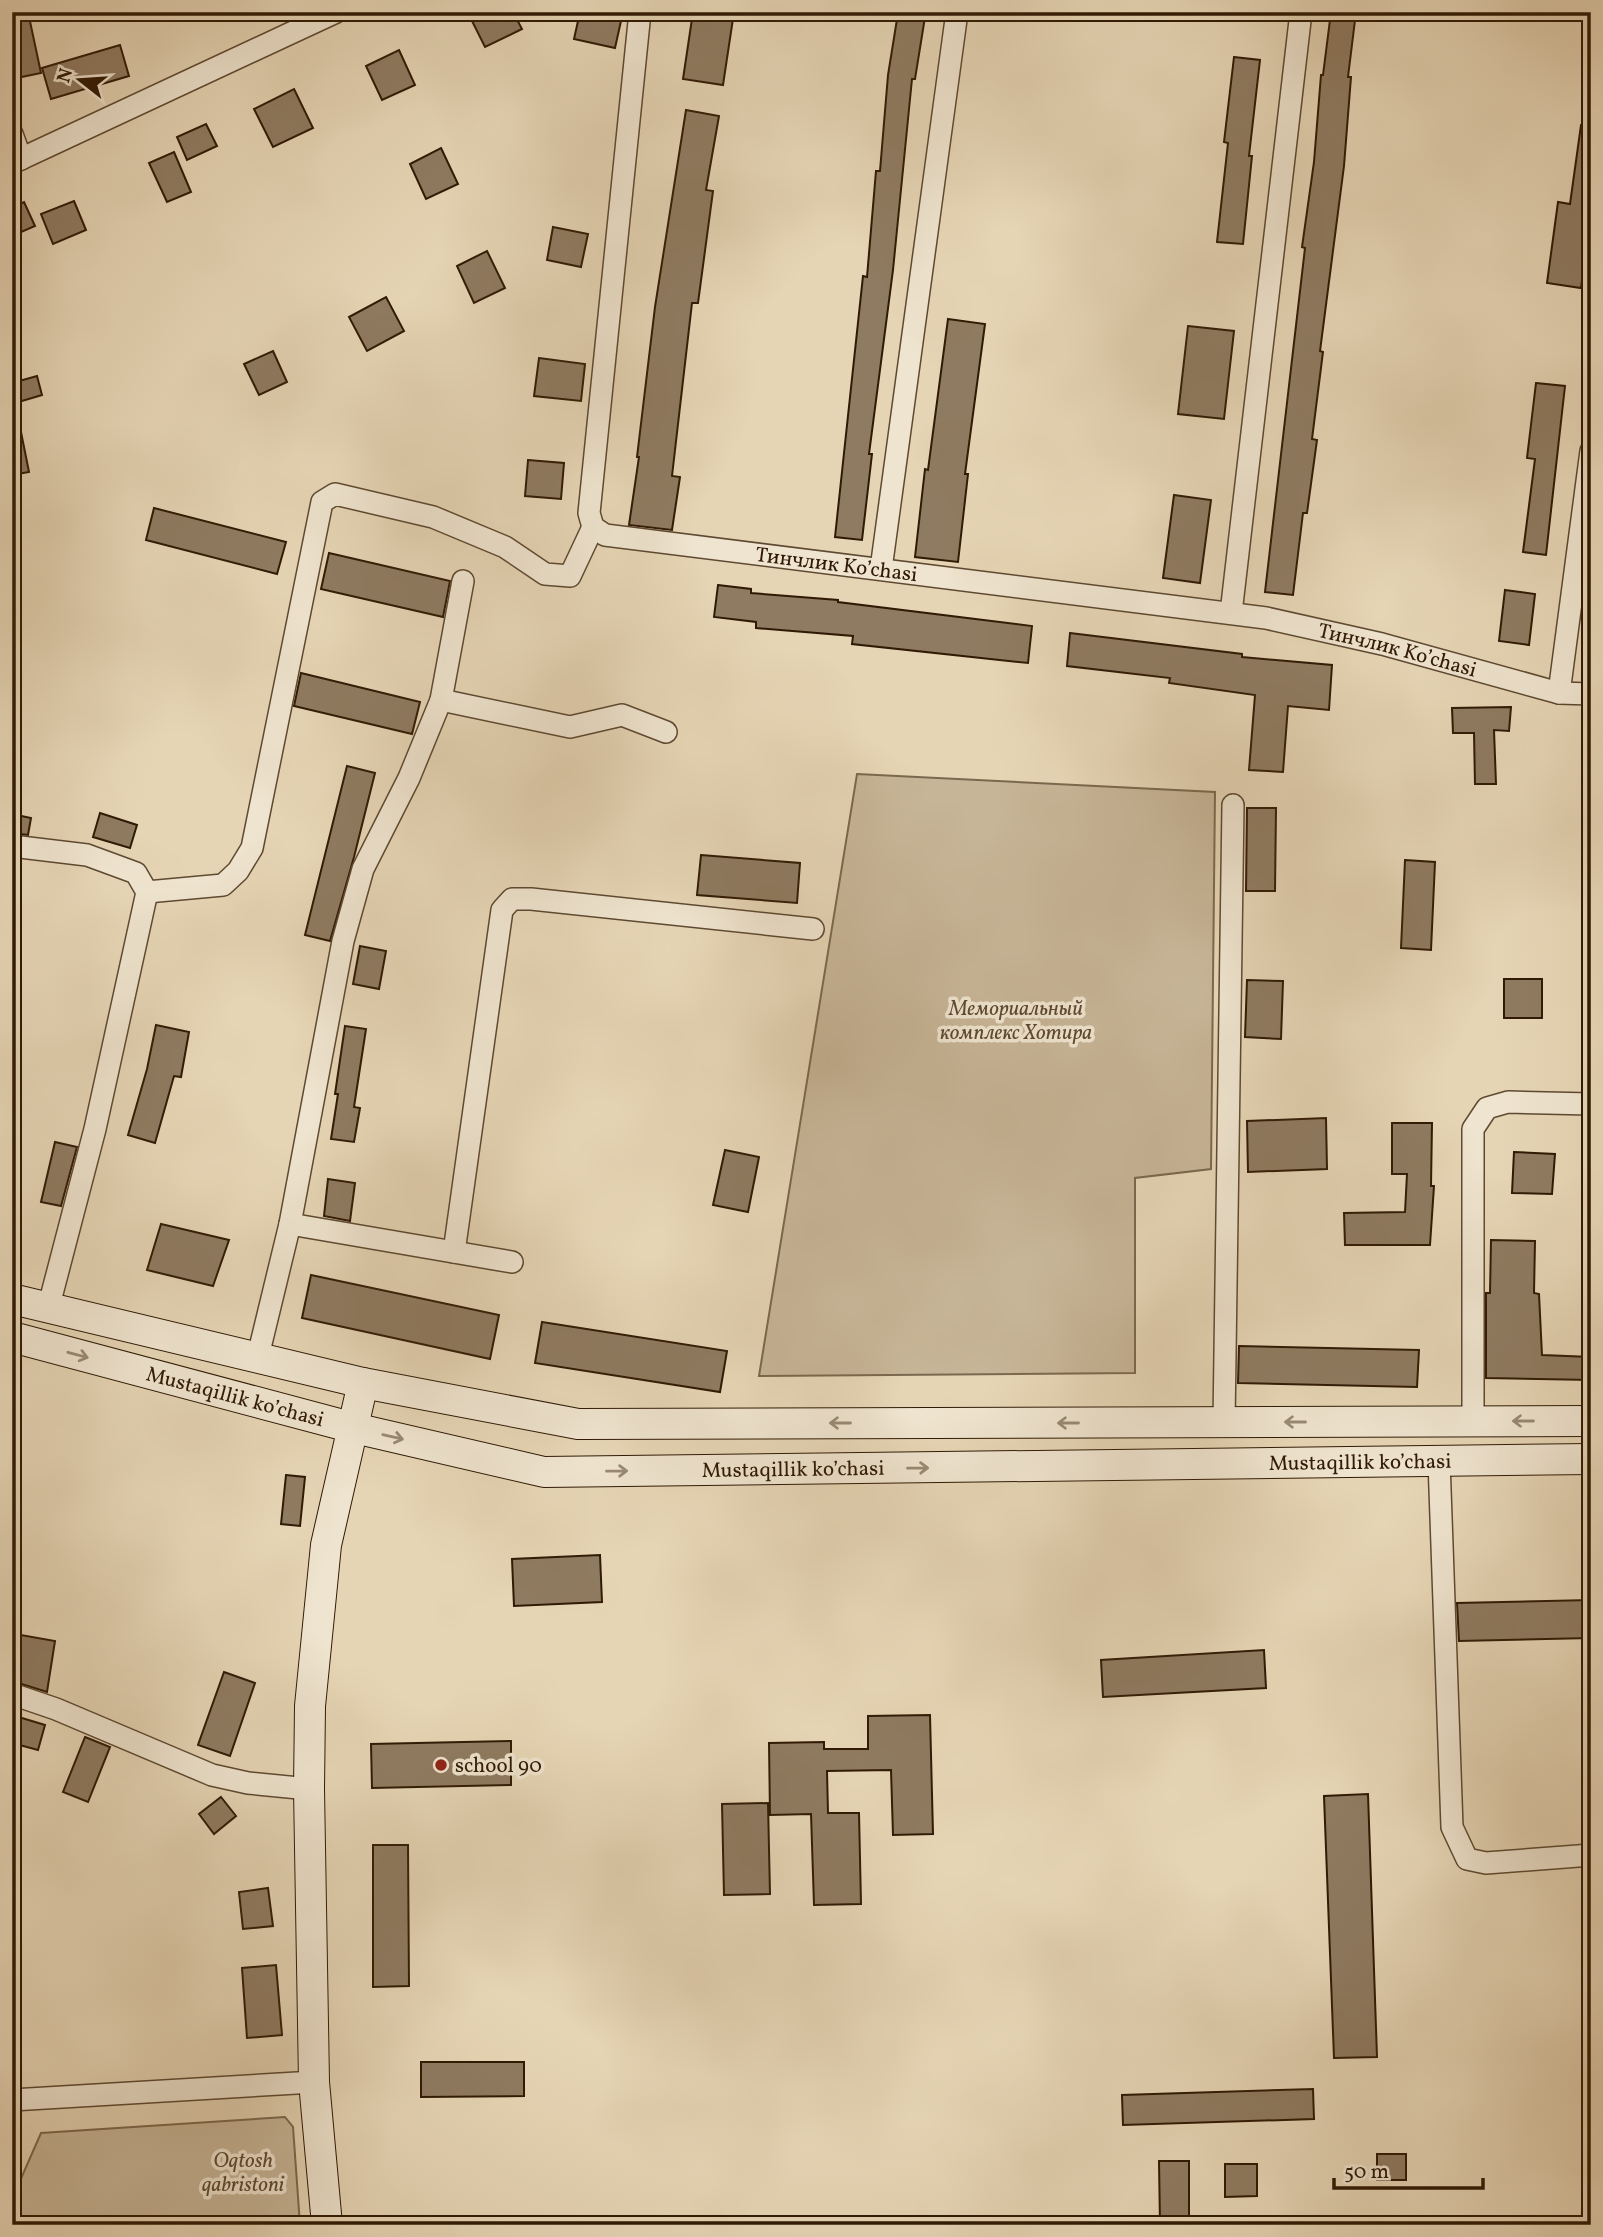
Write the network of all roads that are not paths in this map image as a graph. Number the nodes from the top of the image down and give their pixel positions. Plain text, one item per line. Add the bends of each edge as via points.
1 (336, 12) edge
2 (640, 12) edge
3 (957, 12) edge
4 (1301, 12) edge
5 (12, 135) edge
6 (17, 161) edge
7 (1591, 451) edge
8 (593, 527) junction
9 (881, 569) junction
10 (463, 581) dead end
11 (1231, 613) junction
12 (1559, 693) junction
13 (1591, 694) edge
14 (441, 700) junction
15 (666, 732) dead end
16 (1233, 805) dead end
17 (12, 846) edge
18 (148, 892) junction
19 (813, 929) dead end
20 (1591, 1104) edge
21 (290, 1224) junction
22 (454, 1252) junction
23 (513, 1262) dead end
24 (12, 1299) edge
25 (48, 1309) junction
26 (12, 1337) edge
27 (258, 1356) junction
28 (363, 1383) junction
29 (1591, 1421) edge
30 (1224, 1422) junction
31 (1473, 1422) junction
32 (354, 1428) junction
33 (1591, 1459) edge
34 (1439, 1461) junction
35 (12, 1694) edge
36 (309, 1789) junction
37 (1591, 1855) edge
38 (314, 2082) junction
39 (12, 2100) edge
40 (327, 2225) edge

1 - 6 street
2 - 8 street via 589,513
3 - 9 street
4 - 11 street
5 - 6 street
7 - 12 street
8 - 9 street, Тинчлик Ko’chasi via 605,535
8 - 18 street via 570,576 545,574 506,547 432,517 335,494 322,502 251,848 238,871 223,885
9 - 11 street, Тинчлик Ko’chasi
10 - 14 street
11 - 12 street, Тинчлик Ko’chasi via 1382,643
12 - 13 street, Тинчлик Ko’chasi
14 - 15 street via 570,727 622,715
14 - 21 street via 409,778 363,869 343,941
16 - 30 street
17 - 18 street via 87,855 136,873
18 - 25 street via 95,1129
19 - 22 street via 512,899 502,910
20 - 31 street via 1508,1102 1487,1108 1473,1129
21 - 22 street
21 - 27 street
22 - 23 street
24 - 25 main road, Mustaqillik ko’chasi
25 - 27 main road, Mustaqillik ko’chasi
26 -> 32 main road, Mustaqillik ko’chasi
27 - 28 main road, Mustaqillik ko’chasi
30 -> 28 main road, Mustaqillik ko’chasi via 578,1424
28 - 32 main road
29 -> 31 main road, Mustaqillik ko’chasi
31 -> 30 main road, Mustaqillik ko’chasi
32 -> 34 main road, Mustaqillik ko’chasi via 544,1472
32 - 36 main road via 326,1545 310,1706
33 - 34 main road, Mustaqillik ko’chasi
34 - 37 street via 1452,1827 1467,1859 1486,1863
35 - 36 street via 212,1775
36 - 38 main road
38 - 39 street
38 - 40 main road

